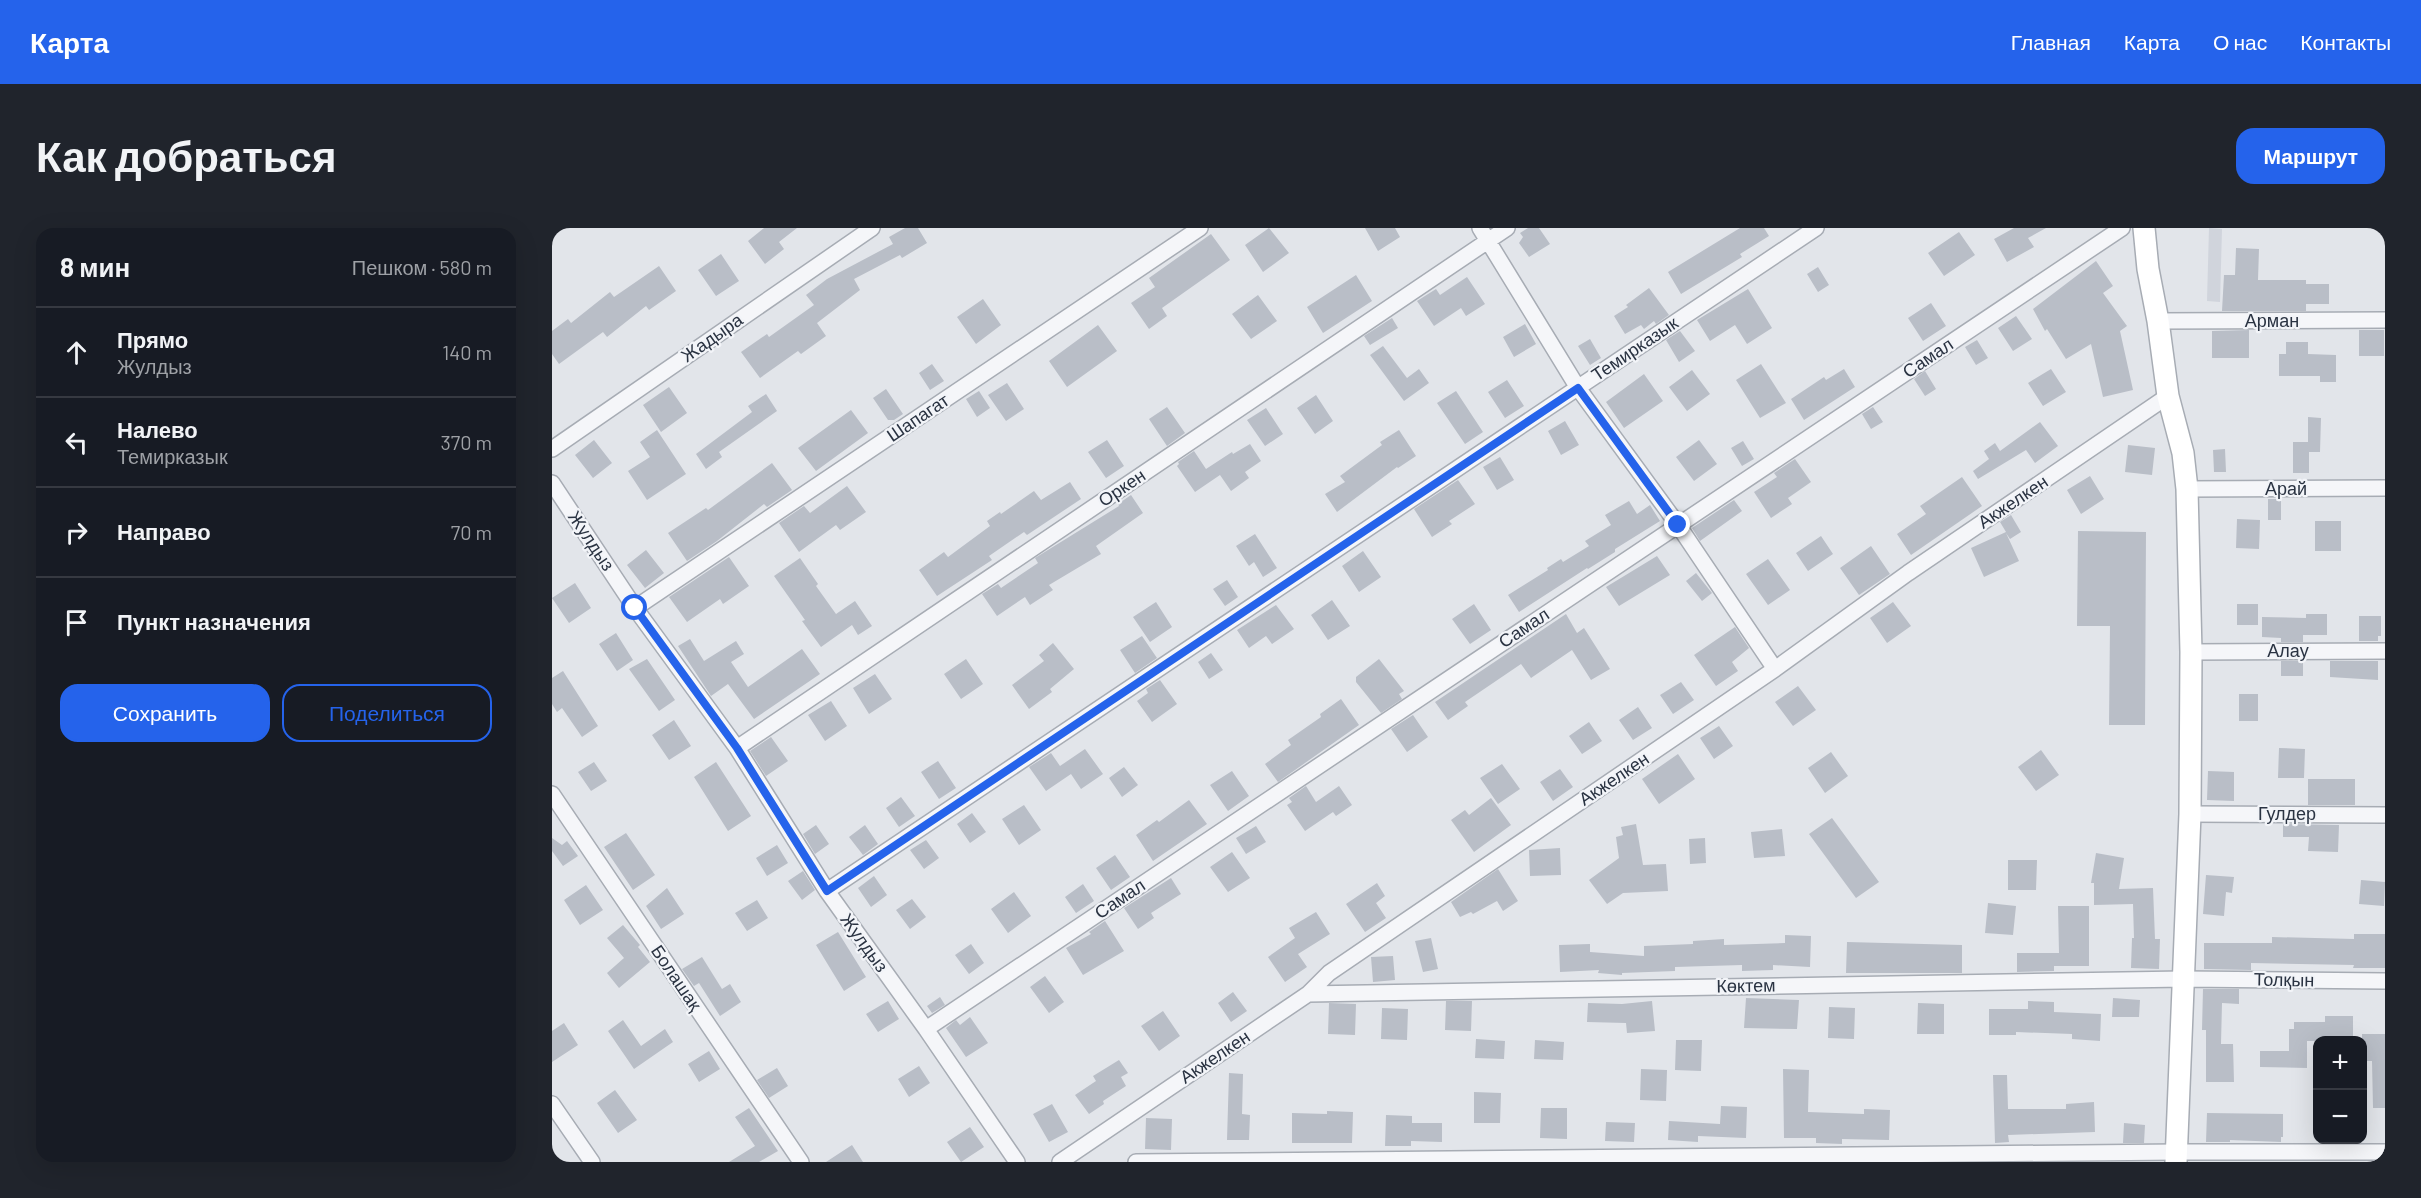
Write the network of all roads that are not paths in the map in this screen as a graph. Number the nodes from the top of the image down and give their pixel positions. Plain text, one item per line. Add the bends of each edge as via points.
1 (872, 228) edge
2 (1200, 228) edge
3 (1507, 228) edge
4 (1816, 228) edge
5 (2122, 228) edge
6 (2144, 228) edge
7 (1484, 234) edge
8 (2385, 320) edge
9 (2158, 321) junction
10 (1578, 388) junction
11 (2168, 396) junction
12 (552, 449) edge
13 (552, 483) edge
14 (2385, 488) edge
15 (2187, 489) junction
16 (1678, 525) junction
17 (635, 608) junction
18 (2385, 651) edge
19 (2191, 652) junction
20 (1775, 669) junction
21 (737, 748) junction
22 (552, 794) edge
23 (2190, 814) junction
24 (2385, 815) edge
25 (827, 891) junction
26 (2183, 979) junction
27 (2385, 981) edge
28 (1308, 994) junction
29 (926, 1029) junction
30 (552, 1104) edge
31 (2385, 1152) edge
32 (2176, 1157) edge
33 (592, 1162) edge
34 (801, 1162) edge
35 (1017, 1162) edge
36 (1060, 1162) edge
37 (1136, 1162) edge

1 - 12 street, Жадыра
2 - 17 street, Шапагат
3 - 7 street, Оркен
4 - 10 street, Темирказык
5 - 16 street, Самал
6 - 9 street
7 - 10 street
7 - 21 street, Оркен
8 - 9 street, Арман
9 - 11 street
10 - 16 street
10 - 25 street, Темирказык
11 - 15 street via 2183,453
11 - 20 street, Акжелкен
13 - 17 street, Жулдыз
14 - 15 street, Арай
15 - 19 street
16 - 20 street
16 - 29 street, Самал
17 - 21 street, Жулдыз
18 - 19 street, Алау
19 - 23 street
20 - 28 street, Акжелкен via 1329,974
21 - 25 street, Жулдыз
22 - 34 street, Болашақ
23 - 24 street, Гулдер
23 - 26 street
25 - 29 street, Жулдыз
26 - 27 street, Толқын
26 - 28 street, Көктем
26 - 32 street
28 - 36 street, Акжелкен
29 - 35 street, Жулдыз
30 - 33 street
31 - 32 street
32 - 37 street

